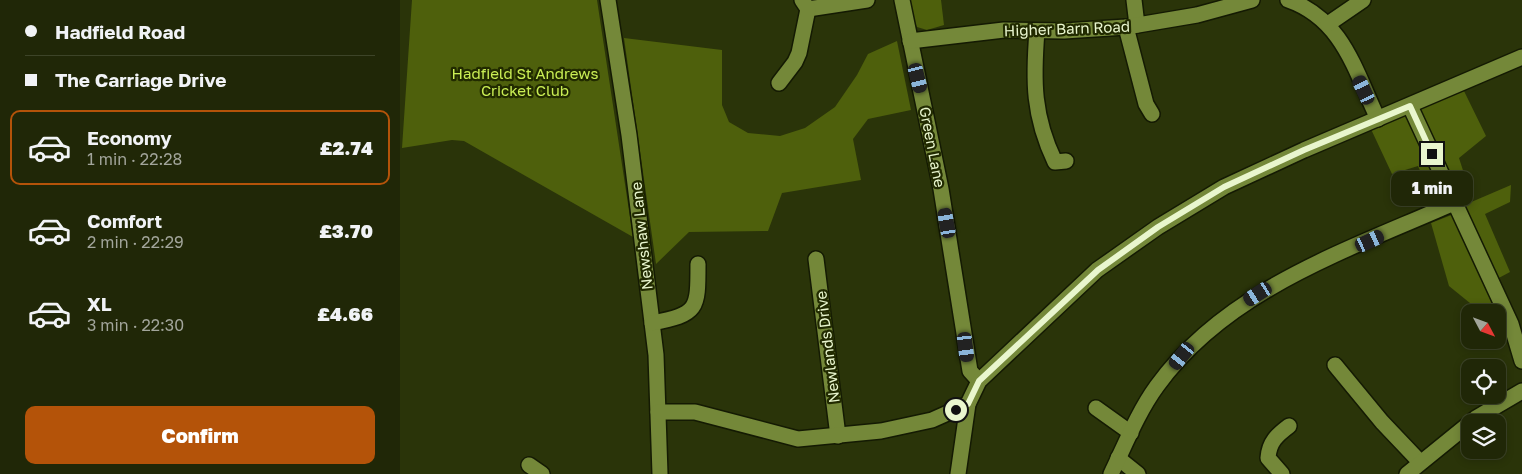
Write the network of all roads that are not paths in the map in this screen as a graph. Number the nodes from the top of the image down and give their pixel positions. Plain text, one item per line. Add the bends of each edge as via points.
1 (608, 0) edge
2 (867, 0) edge
3 (902, 0) edge
4 (1134, 0) edge
5 (1252, 0) edge
6 (1288, 0) edge
7 (1363, 0) edge
8 (805, 5) edge
9 (1328, 24) junction
10 (1132, 26) junction
11 (1037, 31) junction
12 (910, 41) junction
13 (1522, 57) edge
14 (779, 83) dead end
15 (1410, 106) junction
16 (1152, 114) dead end
17 (1378, 119) junction
18 (1066, 161) dead end
19 (1454, 203) junction
20 (816, 259) dead end
21 (698, 264) dead end
22 (1516, 321) edge
23 (652, 323) junction
24 (1522, 361) edge
25 (1335, 365) dead end
26 (979, 381) junction
27 (1522, 391) edge
28 (968, 404) junction
29 (1096, 408) dead end
30 (658, 412) junction
31 (1289, 426) dead end
32 (1131, 433) junction
33 (838, 436) junction
34 (1118, 458) junction
35 (1420, 462) junction
36 (660, 474) edge
37 (958, 474) edge
38 (1111, 474) edge
39 (1138, 474) edge
40 (1282, 474) edge
41 (1407, 474) edge

1 - 23 street, Newshaw Lane via 629,135
2 - 8 street
3 - 12 street, Green Lane
4 - 10 street
5 - 10 street, Higher Barn Road via 1197,15
6 - 9 street via 1302,5
7 - 9 street
8 - 14 street via 799,53
9 - 17 street via 1340,41
10 - 11 street, Higher Barn Road
10 - 16 street via 1146,104
11 - 12 street, Higher Barn Road via 1004,30
11 - 18 street via 1033,80 1037,112 1044,139 1055,162
12 - 26 street, Green Lane via 941,189 970,370
13 - 15 street
15 - 17 street
15 - 19 street
17 - 26 street via 1224,187 1158,227 1098,270
19 - 22 street
19 - 32 street via 1284,278 1239,306 1182,356 1156,387
20 - 33 street, Newlands Drive
21 - 23 street via 698,294 694,306 681,316
22 - 24 street
23 - 30 street, Newshaw Lane
25 - 35 street
26 - 28 street
27 - 35 street via 1476,418
28 - 33 street via 932,420
28 - 37 street
29 - 32 street
30 - 33 street via 695,412 798,439
30 - 36 street, Newshaw Lane
31 - 40 street via 1274,437 1269,448 1268,458
32 - 34 street
34 - 38 street
34 - 39 street
35 - 41 street

